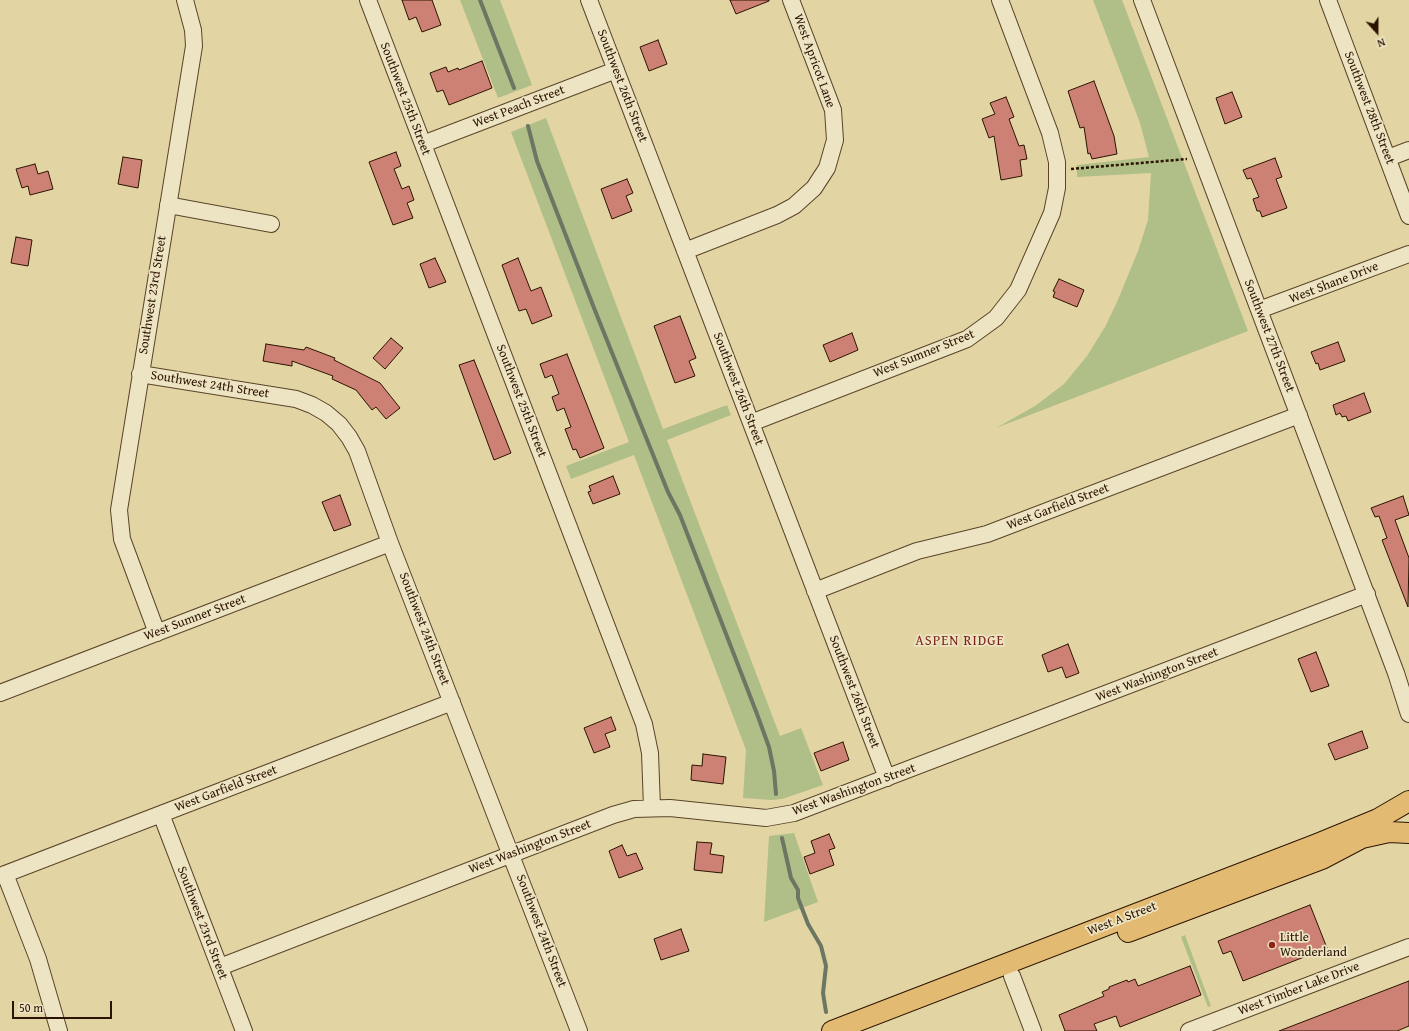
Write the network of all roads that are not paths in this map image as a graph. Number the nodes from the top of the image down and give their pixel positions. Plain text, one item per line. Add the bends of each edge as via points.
1 (185, 0) edge
2 (368, 0) edge
3 (589, 0) edge
4 (791, 0) edge
5 (1000, 0) edge
6 (1142, 0) edge
7 (1329, 0) edge
8 (616, 70) junction
9 (423, 144) junction
10 (1409, 150) edge
11 (1388, 158) junction
12 (168, 205) junction
13 (1409, 216) edge
14 (271, 224) dead end
15 (685, 251) junction
16 (1409, 254) edge
17 (1259, 310) junction
18 (140, 374) junction
19 (1299, 415) junction
20 (751, 423) junction
21 (390, 543) junction
22 (815, 591) junction
23 (1367, 594) junction
24 (158, 632) junction
25 (1403, 670) edge
26 (0, 693) edge
27 (1409, 698) edge
28 (452, 702) junction
29 (1409, 714) edge
30 (887, 778) junction
31 (1409, 801) edge
32 (652, 807) junction
33 (160, 814) junction
34 (1409, 832) edge
35 (511, 855) junction
36 (3, 875) edge
37 (1409, 947) edge
38 (220, 967) junction
39 (1012, 976) junction
40 (58, 1031) edge
41 (244, 1031) edge
42 (579, 1031) edge
43 (832, 1031) edge
44 (866, 1031) edge
45 (1033, 1031) edge
46 (1189, 1031) edge

1 - 12 street, Southwest 23rd Street via 193,30 194,46
2 - 9 street, Southwest 25th Street
3 - 8 street, Southwest 26th Street
4 - 15 street, West Apricot Lane via 833,110 835,140 827,168 814,188 794,206
5 - 20 street, West Sumner Street via 1050,134 1058,171 1055,202 1048,226 1018,290 996,318 967,339
6 - 17 street, Southwest 27th Street
7 - 11 street, Southwest 28th Street
8 - 9 street, West Peach Street
8 - 15 street, Southwest 26th Street
9 - 32 street, Southwest 25th Street via 644,724 650,753
10 - 11 street
11 - 13 street, Southwest 28th Street
12 - 14 street
12 - 18 street, Southwest 23rd Street
15 - 20 street, Southwest 26th Street
16 - 17 street, West Shane Drive
17 - 19 street, Southwest 27th Street
18 - 21 street, Southwest 24th Street via 296,400 326,413 339,424 357,452
18 - 24 street, Southwest 23rd Street via 121,494 119,527
19 - 22 street, West Garfield Street via 987,534 917,551
19 - 23 street, Southwest 27th Street
20 - 22 street, Southwest 26th Street
21 - 24 street, West Sumner Street
21 - 28 street, Southwest 24th Street
22 - 30 street, Southwest 26th Street
23 - 25 street, Southwest 27th Street
23 - 30 street, West Washington Street
24 - 26 street, West Sumner Street
25 - 27 street, Southwest 27th Street
25 - 29 street, Southwest 27th Street
28 - 33 street, West Garfield Street
28 - 35 street, Southwest 24th Street
30 - 32 street, West Washington Street via 786,815 766,818
31 - 43 main road, West A Street via 1378,819 1324,841
32 - 35 street, West Washington Street via 613,815
33 - 36 street, West Garfield Street
33 - 38 street, Southwest 23rd Street
34 - 39 main road, West A Street via 1389,832 1362,838 1322,859
35 - 38 street, West Washington Street
35 - 42 street, Southwest 24th Street
36 - 40 street via 38,959
37 - 46 street, West Timber Lake Drive
38 - 41 street, Southwest 23rd Street
39 - 44 main road, West A Street
39 - 45 street

